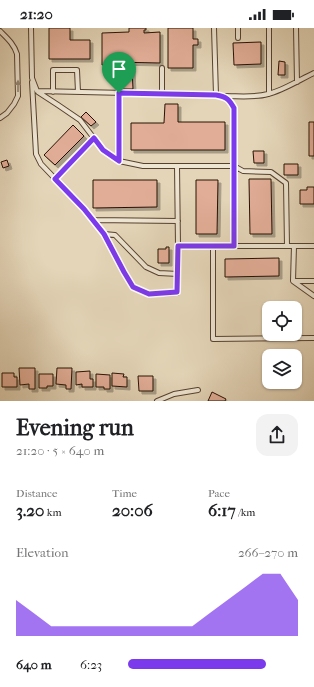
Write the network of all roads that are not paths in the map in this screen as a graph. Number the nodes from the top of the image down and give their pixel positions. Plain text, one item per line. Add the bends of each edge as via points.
1 (31, 28) edge
2 (214, 28) edge
3 (238, 28) edge
4 (269, 28) edge
5 (296, 28) edge
6 (0, 31) edge
7 (238, 38) dead end
8 (162, 68) dead end
9 (314, 73) edge
10 (32, 78) junction
11 (297, 82) junction
12 (37, 92) junction
13 (53, 92) junction
14 (78, 92) junction
15 (119, 93) junction
16 (162, 94) junction
17 (269, 94) junction
18 (216, 95) junction
19 (224, 96) junction
20 (0, 118) edge
21 (94, 138) junction
22 (119, 161) junction
23 (177, 166) junction
24 (234, 166) junction
25 (55, 179) junction
26 (92, 220) junction
27 (178, 221) junction
28 (104, 234) junction
29 (178, 246) junction
30 (213, 246) junction
31 (234, 246) junction
32 (287, 246) junction
33 (294, 246) junction
34 (314, 246) edge
35 (178, 274) junction
36 (314, 281) edge
37 (293, 282) junction
38 (314, 296) edge
39 (314, 338) edge
40 (198, 390) dead end
41 (157, 401) edge

1 - 10 lane
2 - 18 lane
3 - 7 lane
4 - 17 lane
5 - 11 lane
20 -> 6 lane via 7,113 18,96 16,48
8 - 16 lane
9 - 11 lane
10 - 12 lane
10 - 25 lane via 36,154 41,164
11 - 17 lane
12 - 13 lane
12 - 21 lane via 80,120
13 - 14 lane
13 - 14 lane via 53,70 77,70
14 - 15 lane
15 - 16 lane
15 - 22 lane
16 - 18 lane
17 - 19 lane
18 - 19 lane
19 - 24 lane via 234,108
21 - 22 lane via 103,150
21 - 25 lane
22 - 23 lane via 143,166
23 - 24 lane
23 - 27 lane
24 - 31 lane
24 - 32 lane via 243,172 271,172 286,183
25 - 26 lane
26 - 27 lane
26 - 28 lane
27 - 29 lane
28 - 35 lane via 115,235 146,267 159,273
28 - 35 lane via 133,287 149,294 177,292
29 - 30 lane
29 - 35 lane
30 - 31 lane
30 - 39 lane via 213,339
31 - 32 lane
32 - 33 lane
33 - 34 lane
33 - 37 lane
36 - 37 lane
37 - 38 lane
40 - 41 lane via 174,394

